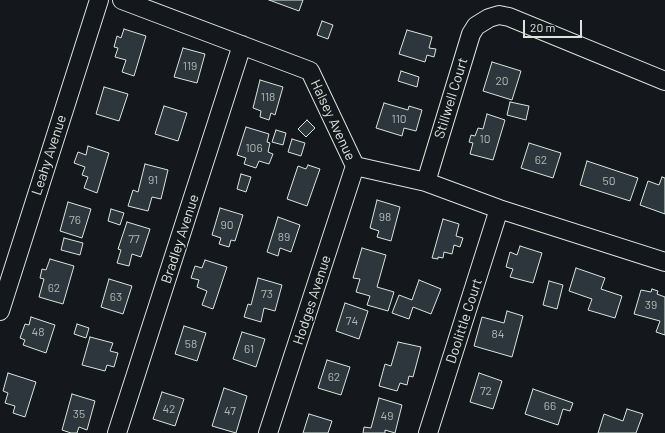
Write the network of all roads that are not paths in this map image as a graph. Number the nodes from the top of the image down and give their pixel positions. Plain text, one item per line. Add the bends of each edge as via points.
1 (99, 0) edge
2 (122, 0) edge
3 (242, 45) junction
4 (665, 81) edge
5 (355, 166) junction
6 (426, 182) junction
7 (499, 209) junction
8 (665, 262) edge
9 (0, 311) edge
10 (117, 433) edge
11 (268, 433) edge
12 (428, 433) edge

1 - 9 street, Leahy Avenue
2 - 3 street, Halsey Avenue
3 - 5 street, Halsey Avenue via 310,71
3 - 10 street, Bradley Avenue
4 - 6 street, Stillwell Court via 509,17 499,15 484,20 471,34
5 - 6 street, Halsey Avenue
5 - 11 street, Hodges Avenue
6 - 7 street, Halsey Avenue
7 - 8 street, Halsey Avenue
7 - 12 street, Doolittle Court

